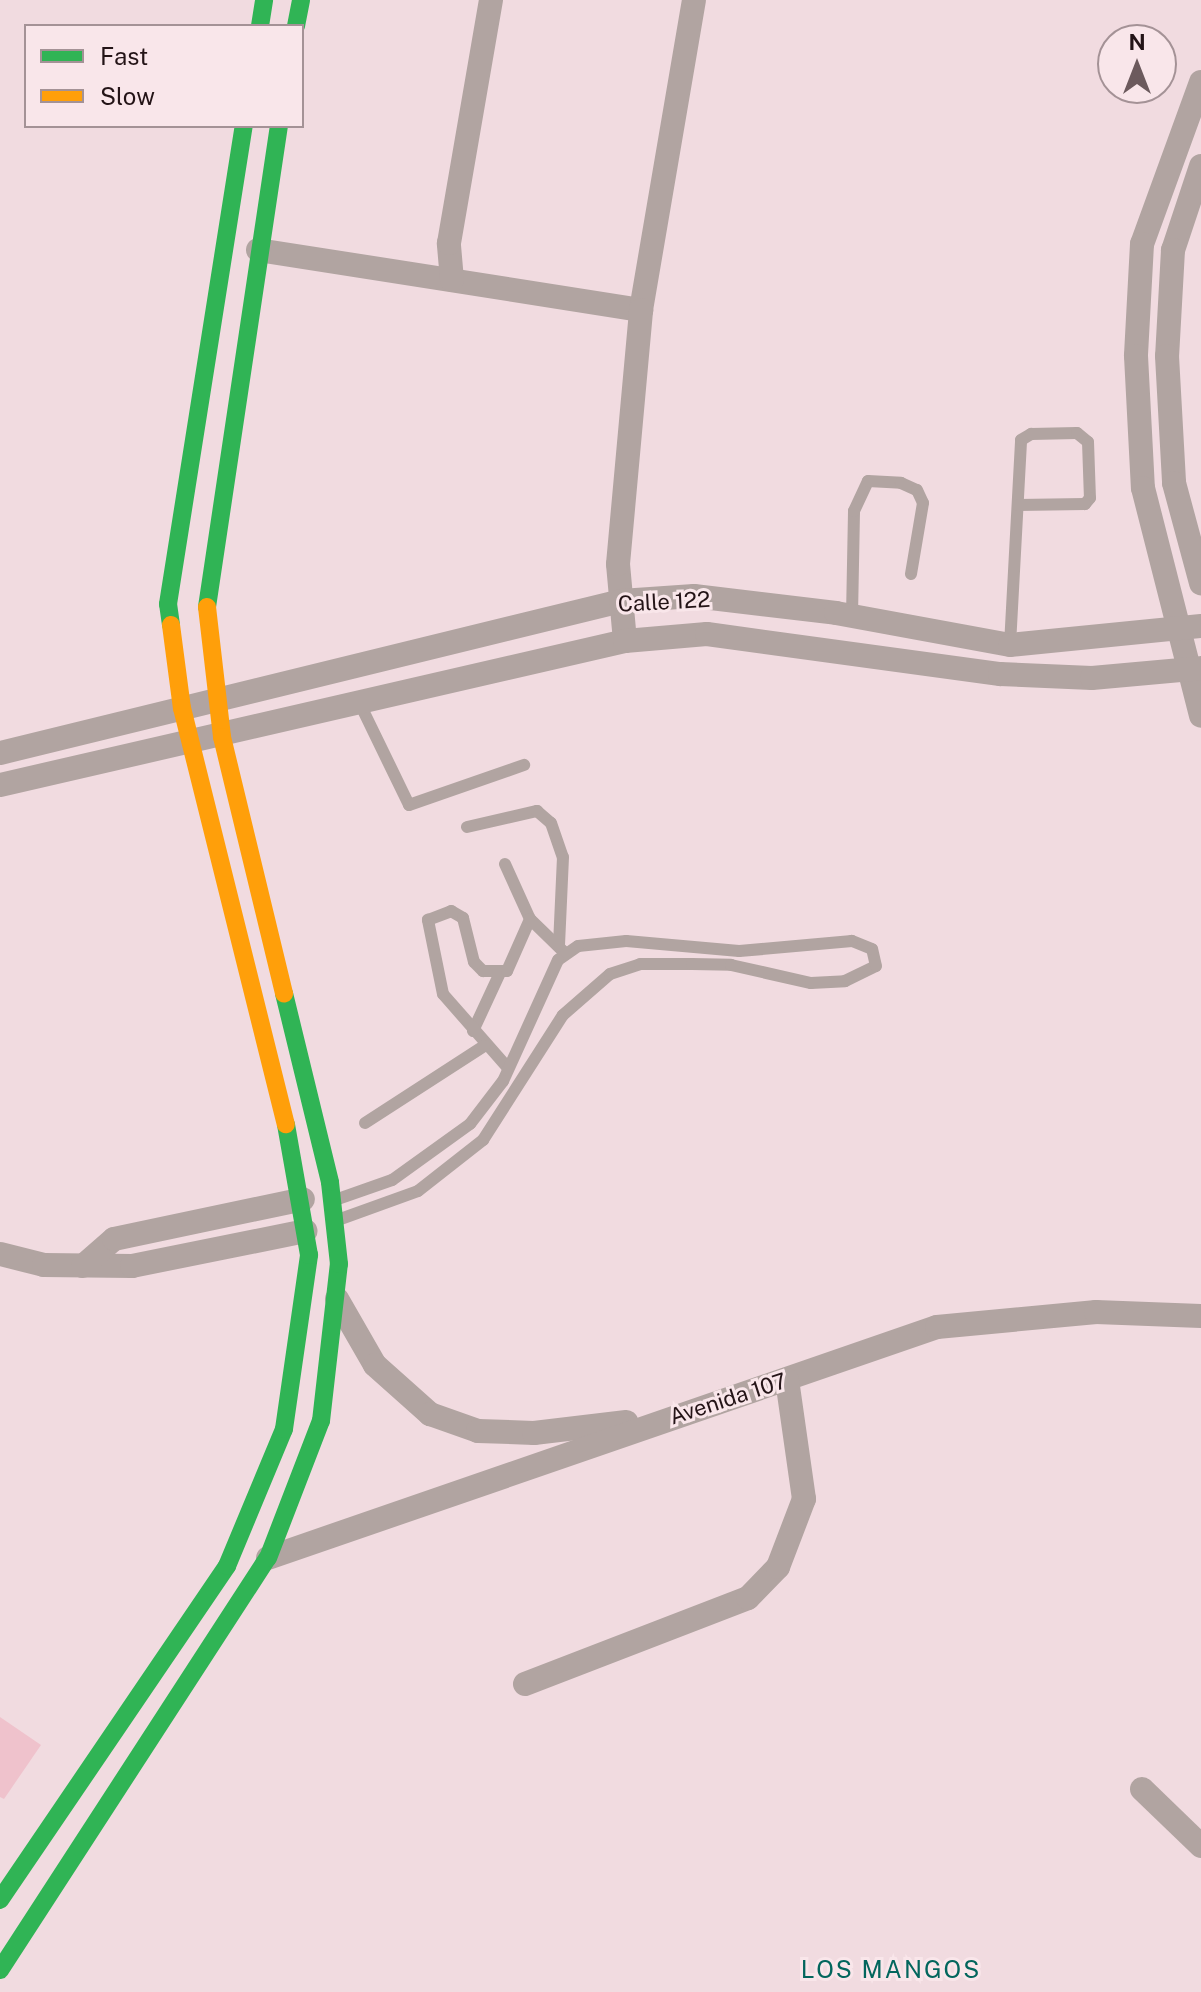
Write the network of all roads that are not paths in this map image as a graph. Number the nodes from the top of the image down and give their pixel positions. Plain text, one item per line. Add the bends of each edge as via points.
1 (264, 0) edge
2 (301, 0) edge
3 (491, 0) edge
4 (694, 0) edge
5 (260, 24) edge
6 (296, 24) edge
7 (1201, 82) edge
8 (244, 128) edge
9 (279, 128) edge
10 (1201, 166) edge
11 (258, 250) junction
12 (452, 280) junction
13 (216, 306) junction
14 (641, 310) junction
15 (250, 311) junction
16 (1018, 505) junction
17 (911, 574) dead end
18 (1201, 583) edge
19 (621, 601) junction
20 (852, 616) junction
21 (1191, 628) edge
22 (625, 641) junction
23 (1010, 645) junction
24 (1196, 669) edge
25 (220, 699) junction
26 (360, 704) junction
27 (182, 708) junction
28 (1201, 716) edge
29 (222, 737) junction
30 (193, 744) junction
31 (0, 753) edge
32 (524, 765) dead end
33 (0, 785) edge
34 (467, 827) dead end
35 (505, 864) dead end
36 (530, 919) junction
37 (793, 948) junction
38 (562, 949) junction
39 (499, 975) junction
40 (789, 976) junction
41 (473, 1031) junction
42 (484, 1046) junction
43 (508, 1068) junction
44 (365, 1123) dead end
45 (303, 1199) junction
46 (333, 1201) junction
47 (335, 1221) junction
48 (306, 1231) junction
49 (0, 1254) edge
50 (83, 1266) junction
51 (337, 1299) junction
52 (1201, 1316) edge
53 (787, 1380) junction
54 (672, 1417) junction
55 (268, 1558) junction
56 (525, 1684) dead end
57 (1142, 1789) dead end
58 (1201, 1846) edge
59 (0, 1900) edge
60 (0, 1970) edge

1 - 5 street
2 - 6 street
3 - 12 street via 449,243
4 - 14 street
7 - 21 street via 1142,244 1136,356 1143,488
8 - 13 street
9 - 11 street
10 - 18 street via 1173,250 1167,356 1174,483
11 - 12 street
11 - 15 street
12 - 14 street
13 - 15 street
13 - 27 street via 168,604
14 - 19 street via 624,473
15 - 25 street via 207,610
16 - 16 lane via 1021,440 1031,434 1077,433 1088,442 1090,498 1085,504
16 - 23 lane
17 - 20 lane via 923,503 917,490 868,481 854,511
19 - 20 street, Calle 122 via 694,596
19 - 22 street
19 - 25 street, Calle 122
20 - 23 street, Calle 122
21 - 23 street, Calle 122
21 - 24 street
22 - 24 street, Calle 122 via 748,638 1031,675 1092,678
22 - 26 street, Calle 122
24 - 28 street
25 - 27 street, Calle 122
25 - 29 street
26 - 29 street, Calle 122
26 - 32 lane via 409,805
27 - 30 street
27 - 31 street, Calle 122
29 - 30 street, Calle 122
29 - 46 street via 304,1053
30 - 33 street, Calle 122
30 - 45 street
34 - 38 lane via 537,811 551,823 563,857
35 - 36 lane
36 - 38 lane
36 - 39 lane via 512,964
37 - 38 lane via 739,951 601,941
37 - 40 lane
37 - 40 lane via 852,941 872,949 876,966 845,981 811,983
38 - 43 lane
39 - 41 lane
39 - 41 lane via 474,962 463,918 451,911 428,920 443,994
40 - 47 lane via 692,964 640,964 610,974 563,1015 483,1140 418,1191
41 - 42 lane
42 - 43 lane
42 - 44 lane
43 - 46 lane via 470,1124 432,1156 392,1180
45 - 48 street
45 - 50 street via 114,1239
46 - 47 street
47 - 51 street
48 - 50 street via 132,1266
48 - 59 street via 309,1255 284,1429 227,1566
49 - 50 street
51 - 54 street via 375,1365 430,1414 466,1427 534,1433
51 - 55 street via 321,1421
52 - 53 street, Avenida 107 via 1096,1312 937,1327
53 - 54 street, Avenida 107
53 - 56 street via 804,1499 778,1567 748,1598
54 - 55 street, Avenida 107
55 - 60 street
57 - 58 street

